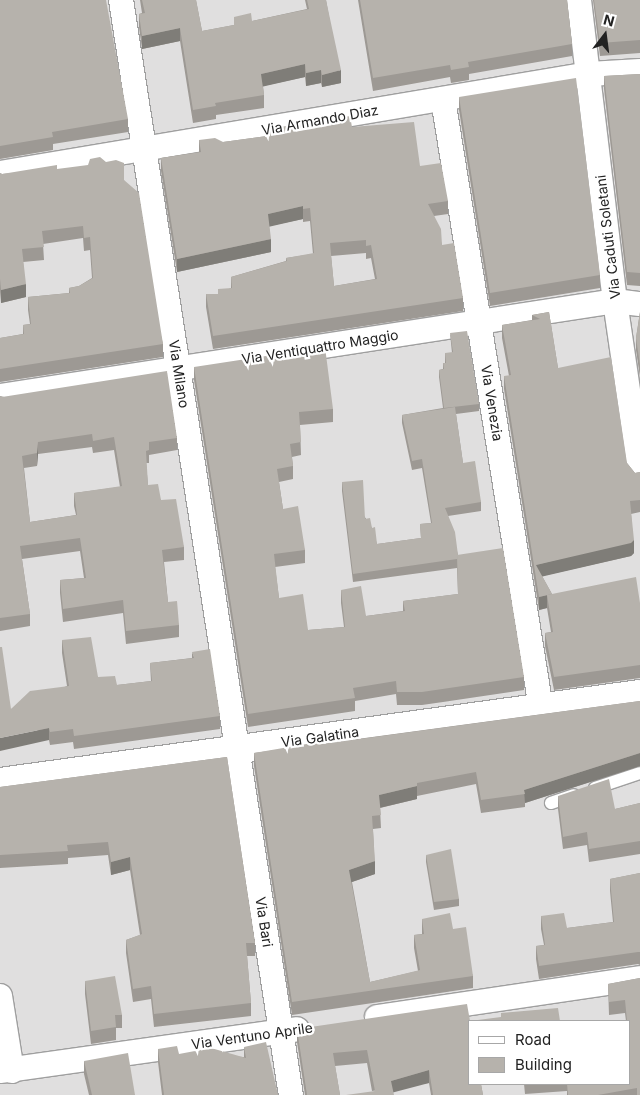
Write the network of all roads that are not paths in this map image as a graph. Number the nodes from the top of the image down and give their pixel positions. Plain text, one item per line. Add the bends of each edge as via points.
1 (122, 0) edge
2 (579, 0) edge
3 (640, 71) edge
4 (588, 74) junction
5 (443, 99) junction
6 (144, 150) junction
7 (0, 173) edge
8 (615, 302) junction
9 (640, 304) edge
10 (479, 323) junction
11 (178, 369) junction
12 (0, 396) edge
13 (640, 473) edge
14 (640, 694) edge
15 (541, 708) junction
16 (236, 749) junction
17 (640, 773) edge
18 (0, 782) edge
19 (551, 803) dead end
20 (640, 978) edge
21 (0, 996) edge
22 (359, 1020) edge
23 (320, 1026) edge
24 (281, 1032) junction
25 (6, 1071) edge
26 (290, 1095) edge

1 - 6 street, Via Milano
2 - 4 street, Via Caduti Soletani
3 - 4 street, Via Armando Diaz
4 - 5 street, Via Armando Diaz
4 - 8 street, Via Caduti Soletani
5 - 6 street, Via Armando Diaz
5 - 10 street, Via Venezia
6 - 7 street, Via Armando Diaz
6 - 11 street, Via Milano
8 - 9 street, Via Ventiquattro Maggio
8 - 10 street, Via Ventiquattro Maggio
8 - 13 street, Via Caduti Soletani
10 - 11 street, Via Ventiquattro Maggio
10 - 15 street, Via Venezia
11 - 12 street, Via Ventiquattro Maggio
11 - 16 street, Via Milano
14 - 15 street, Via Galatina
15 - 16 street, Via Galatina
16 - 18 street, Via Galatina
16 - 24 street, Via Bari
17 - 19 lane
20 - 22 street
21 - 25 street
23 - 24 street, Via Ventuno Aprile
24 - 25 street, Via Ventuno Aprile
24 - 26 street, Via Bari

